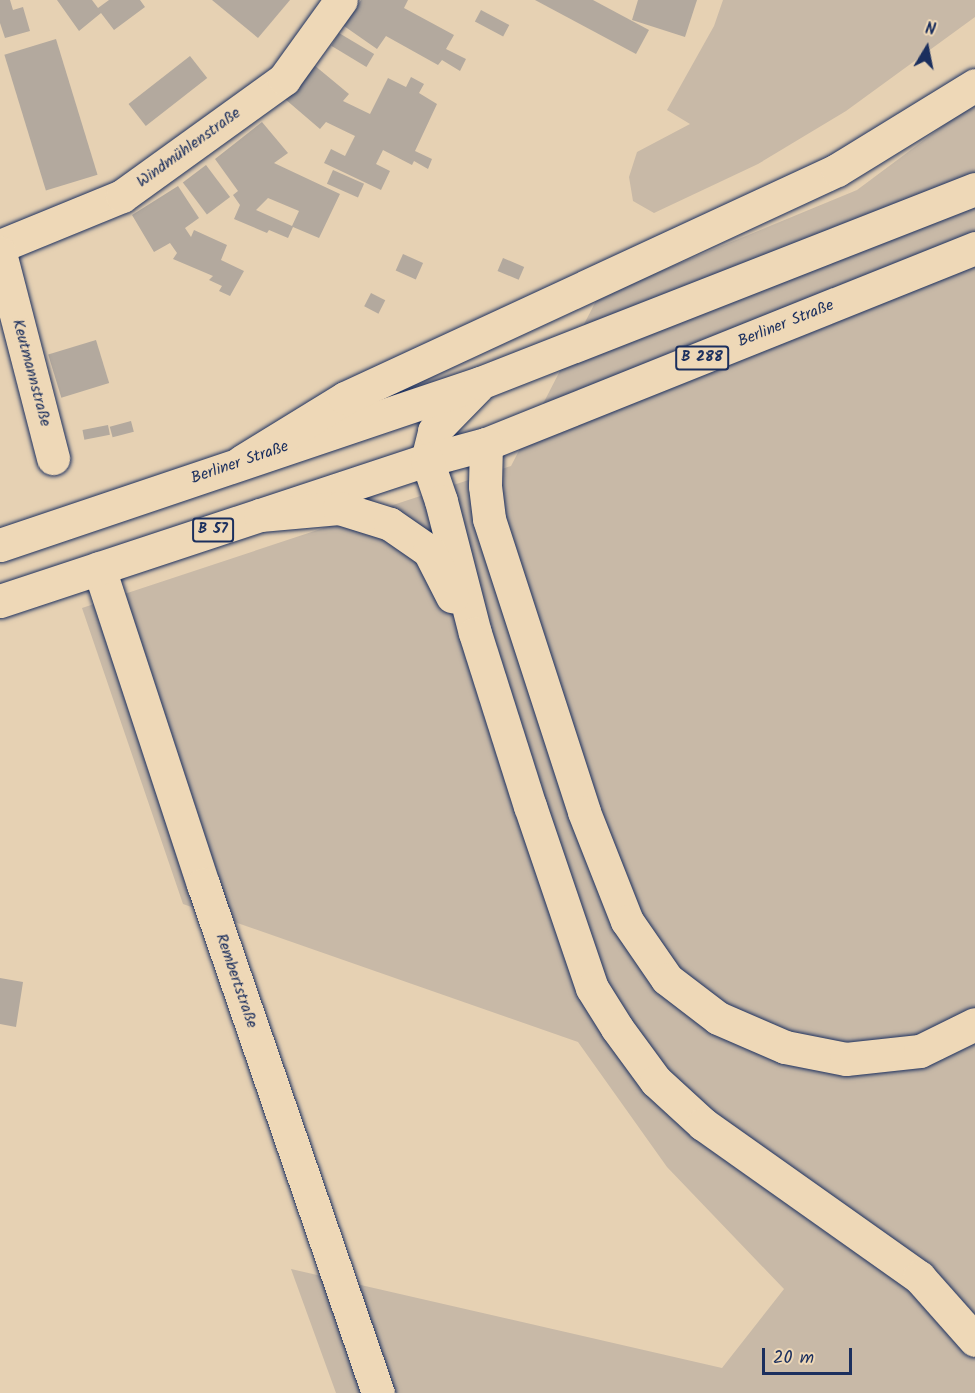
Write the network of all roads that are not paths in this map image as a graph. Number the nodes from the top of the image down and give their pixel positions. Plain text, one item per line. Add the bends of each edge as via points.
1 (341, 0) edge
2 (975, 85) edge
3 (975, 189) edge
4 (0, 246) edge
5 (975, 248) edge
6 (0, 254) edge
7 (480, 383) junction
8 (486, 444) junction
9 (53, 458) dead end
10 (427, 460) junction
11 (241, 462) junction
12 (260, 515) junction
13 (0, 545) edge
14 (99, 568) junction
15 (0, 601) edge
16 (475, 633) junction
17 (975, 1024) edge
18 (975, 1340) edge
19 (378, 1393) edge

1 - 4 main road, Windmühlenstraße via 284,79 122,196
2 - 11 main road via 837,170 345,398
3 - 7 main road, Berliner Straße
5 - 8 main road, Berliner Straße / B 288
6 - 9 main road, Keutmannstraße
7 - 10 main road, Berliner Straße via 434,431
7 - 11 main road, Berliner Straße
8 - 10 main road, Berliner Straße / B 288
8 - 17 main road via 489,519 584,812 627,921 667,979 718,1018 785,1047 846,1059 920,1051
10 - 12 main road, Berliner Straße / B 57
10 - 16 main road
11 - 13 main road, Berliner Straße
12 - 14 main road, Berliner Straße / B 57
12 - 16 main road via 339,508 390,524 429,551
14 - 15 main road, Berliner Straße / B 57
14 - 19 main road, Rembertstraße
16 - 18 main road via 592,988 617,1028 656,1081 703,1124 919,1277

